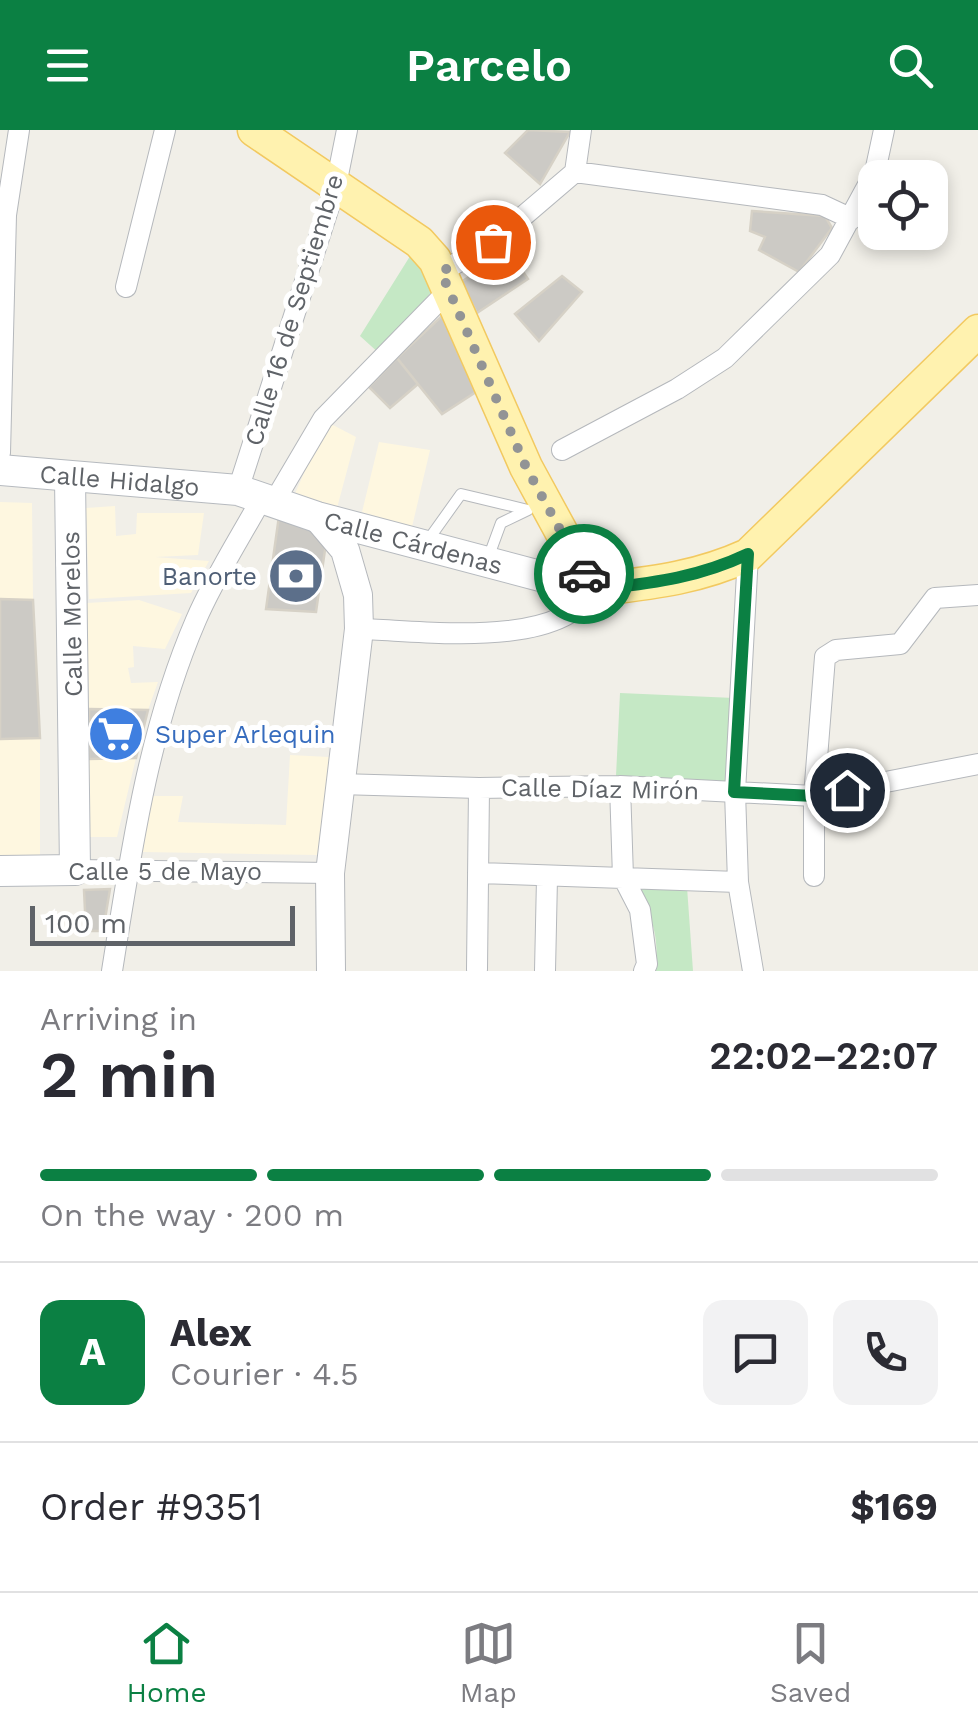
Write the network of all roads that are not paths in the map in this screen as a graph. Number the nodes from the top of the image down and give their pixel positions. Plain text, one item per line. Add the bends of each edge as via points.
1 (18, 130) edge
2 (165, 130) edge
3 (254, 130) edge
4 (347, 130) edge
5 (581, 130) edge
6 (884, 130) edge
7 (574, 172) junction
8 (336, 186) junction
9 (852, 219) junction
10 (445, 281) junction
11 (126, 286) dead end
12 (978, 331) edge
13 (562, 450) dead end
14 (0, 452) edge
15 (0, 470) edge
16 (70, 478) junction
17 (258, 497) junction
18 (535, 503) junction
19 (317, 517) junction
20 (424, 546) junction
21 (748, 554) junction
22 (501, 566) junction
23 (593, 590) junction
24 (978, 596) edge
25 (358, 629) junction
26 (978, 764) edge
27 (339, 784) junction
28 (620, 786) junction
29 (479, 788) junction
30 (734, 792) junction
31 (814, 796) junction
32 (128, 868) junction
33 (76, 870) junction
34 (0, 871) edge
35 (330, 873) junction
36 (478, 873) junction
37 (814, 876) dead end
38 (547, 878) junction
39 (623, 878) junction
40 (738, 882) junction
41 (476, 970) edge
42 (112, 971) edge
43 (331, 971) edge
44 (545, 971) edge
45 (644, 971) edge
46 (753, 971) edge

1 - 14 street via 6,216
2 - 11 street
3 - 8 main road
4 - 8 street, Calle 16 de Septiembre
5 - 7 street
6 - 9 street via 875,172
7 - 9 street via 822,205
7 - 10 street
8 - 10 main road via 418,242
8 - 17 street, Calle 16 de Septiembre
9 - 13 street via 830,256 725,358
10 - 17 street
10 - 18 main road
12 - 21 main road
15 - 16 main road, Calle Hidalgo
16 - 17 main road, Calle Hidalgo
16 - 33 main road, Calle Morelos
17 - 19 main road, Calle Cárdenas
17 - 32 street via 196,619 142,790
18 - 20 lane via 460,494
18 - 22 lane via 501,524 490,554
18 - 23 main road
19 - 20 main road, Calle Cárdenas
19 - 25 street via 345,550 358,595
20 - 22 main road, Calle Cárdenas
21 - 23 main road via 678,580
21 - 30 street
22 - 23 main road, Calle Cárdenas
23 - 25 street via 572,614 514,628 456,634
24 - 31 street via 934,598 900,644 836,650 825,657
25 - 27 street
26 - 31 street, Calle Díaz Mirón
27 - 29 street, Calle Díaz Mirón
27 - 35 street
28 - 29 street, Calle Díaz Mirón
28 - 30 street, Calle Díaz Mirón
28 - 39 street
29 - 36 street
30 - 31 street, Calle Díaz Mirón
30 - 40 street
31 - 37 street
32 - 33 street, Calle 5 de Mayo
32 - 35 street, Calle 5 de Mayo
32 - 42 street
33 - 34 main road, Calle 5 de Mayo
35 - 43 street
36 - 38 street
36 - 41 street
38 - 39 street
38 - 44 street
39 - 40 street
39 - 45 street via 640,910
40 - 46 street

